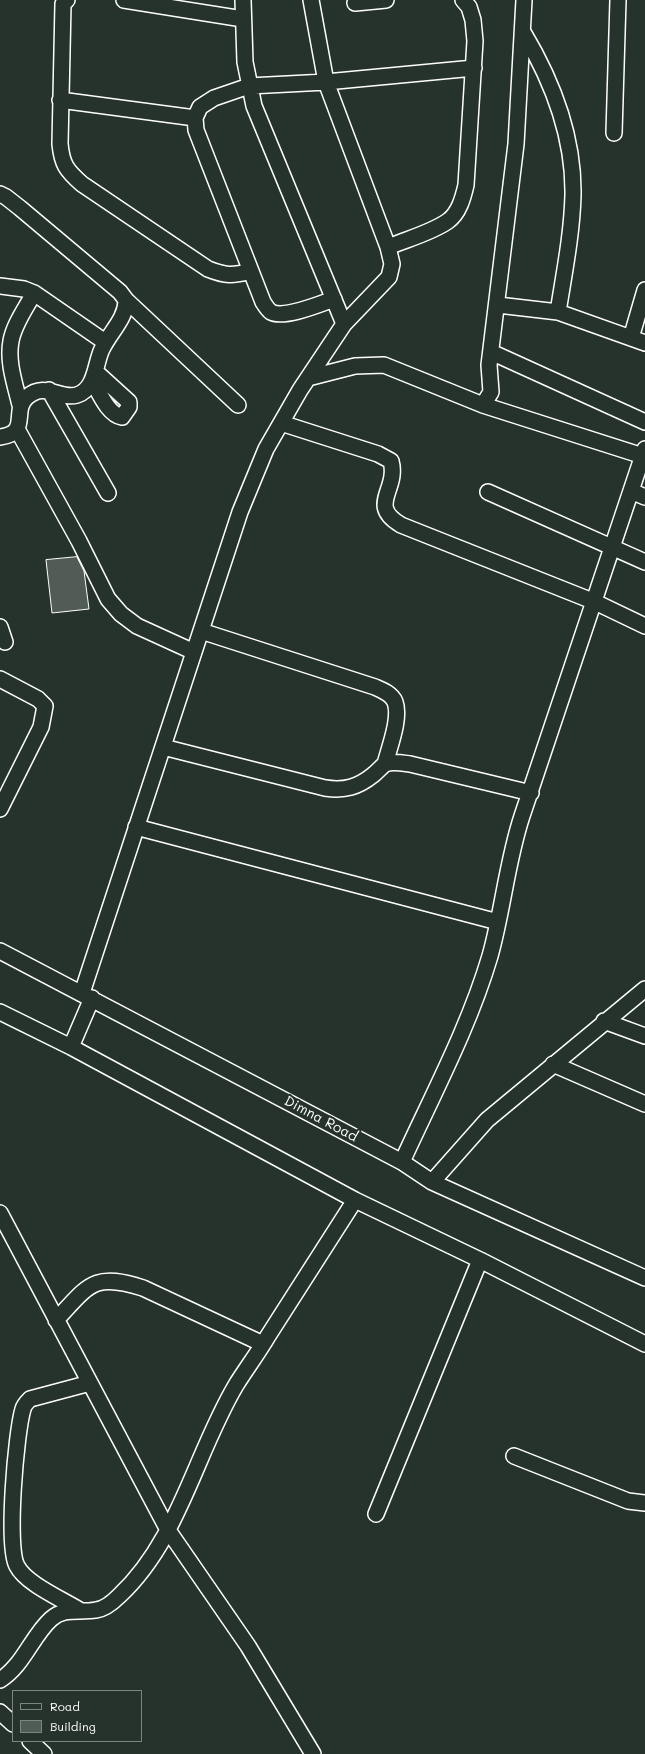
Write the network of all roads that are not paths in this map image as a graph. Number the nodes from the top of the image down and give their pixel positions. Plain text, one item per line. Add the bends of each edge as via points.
1 (67, 0) edge
2 (124, 0) edge
3 (243, 0) edge
4 (312, 0) edge
5 (386, 0) edge
6 (463, 0) edge
7 (524, 0) edge
8 (618, 0) edge
9 (147, 2) edge
10 (355, 3) dead end
11 (244, 19) junction
12 (523, 32) junction
13 (474, 68) junction
14 (326, 82) junction
15 (249, 86) junction
16 (60, 100) junction
17 (195, 118) junction
18 (614, 133) dead end
19 (0, 194) edge
20 (388, 247) junction
21 (251, 272) junction
22 (0, 286) edge
23 (645, 290) edge
24 (34, 293) junction
25 (334, 299) junction
26 (126, 300) junction
27 (498, 306) junction
28 (558, 312) junction
29 (344, 324) junction
30 (638, 341) edge
31 (105, 342) junction
32 (491, 352) junction
33 (308, 378) junction
34 (49, 390) junction
35 (20, 405) junction
36 (238, 405) dead end
37 (483, 405) junction
38 (645, 422) edge
39 (281, 423) junction
40 (17, 429) junction
41 (0, 437) edge
42 (644, 452) edge
43 (631, 491) junction
44 (488, 492) dead end
45 (108, 493) dead end
46 (645, 498) edge
47 (613, 548) junction
48 (645, 562) edge
49 (595, 602) junction
50 (645, 626) edge
51 (0, 627) edge
52 (201, 631) junction
53 (5, 642) dead end
54 (194, 652) junction
55 (0, 679) edge
56 (163, 747) junction
57 (386, 764) junction
58 (531, 793) junction
59 (0, 809) edge
60 (136, 827) junction
61 (498, 922) junction
62 (0, 950) edge
63 (645, 989) edge
64 (87, 995) junction
65 (0, 1012) edge
66 (604, 1021) junction
67 (645, 1036) edge
68 (71, 1047) junction
69 (553, 1064) junction
70 (645, 1104) edge
71 (402, 1162) junction
72 (432, 1182) junction
73 (355, 1200) junction
74 (0, 1213) edge
75 (480, 1260) junction
76 (645, 1278) edge
77 (56, 1320) junction
78 (263, 1344) junction
79 (645, 1344) edge
80 (90, 1383) junction
81 (514, 1456) dead end
82 (645, 1503) edge
83 (376, 1514) dead end
84 (168, 1530) junction
85 (81, 1611) junction
86 (0, 1680) edge
87 (0, 1712) edge
88 (12, 1723) edge
89 (31, 1742) edge
90 (44, 1754) edge
91 (313, 1754) edge

1 - 16 street via 63,4
2 - 9 street
3 - 11 street
4 - 14 street
5 - 10 street
6 - 13 street via 469,7 473,20
7 - 12 street
8 - 18 street
9 - 11 street
11 - 15 street via 245,62
12 - 27 street via 516,144
12 - 28 street via 549,80 568,137 572,160 571,220
13 - 14 street
13 - 20 street via 463,199 449,220
14 - 15 street
14 - 20 street
15 - 17 street via 214,98 200,107
15 - 25 street via 254,106
16 - 17 street
16 - 21 street via 60,152 68,172 208,269 223,275
17 - 21 street via 196,130
19 - 26 street via 120,292
20 - 29 street via 392,264 389,277
21 - 25 street via 263,302 272,312 296,312
22 - 24 street
23 - 30 street
24 - 31 street
24 - 35 street via 11,341 11,368
25 - 29 street
26 - 31 street via 126,310
26 - 36 street
27 - 28 street
27 - 32 street
28 - 30 street
29 - 33 street
31 - 34 street via 94,376 83,392 75,396
32 - 37 street via 490,392
32 - 38 street
33 - 37 street via 355,366 384,365
33 - 39 street
34 - 35 street via 37,391 27,396
34 - 45 street
35 - 40 street
37 - 42 street
39 - 49 street via 378,454 391,461 394,471 386,495 385,509 389,518 401,525
39 - 52 street via 266,449 240,512
40 - 41 street via 11,435
40 - 54 street via 108,599 121,614 137,626
42 - 43 street
43 - 46 street
43 - 47 street
44 - 47 street
47 - 48 street
47 - 49 street
49 - 50 street
49 - 58 street
51 - 53 street
52 - 54 street
52 - 57 street via 375,687 386,693 395,701 396,713
54 - 56 street
55 - 59 street via 38,699 45,706 41,727
56 - 57 street via 339,790 364,782
56 - 60 street
57 - 58 street via 410,764
58 - 61 street via 515,841
60 - 61 street
60 - 64 street
61 - 71 street via 489,957 466,1022
62 - 64 street, Dimna Road
63 - 66 street
64 - 68 street
64 - 71 street, Dimna Road
65 - 68 street
66 - 67 street
66 - 69 street
68 - 73 street
69 - 70 street
69 - 72 street via 487,1120
71 - 72 street, Dimna Road
72 - 76 street, Dimna Road
73 - 75 street
73 - 78 street
74 - 77 street
75 - 79 street
75 - 83 street
77 - 78 street via 93,1284 108,1281 126,1283 143,1288
77 - 80 street
78 - 84 street via 236,1386 210,1435
80 - 84 street
80 - 85 street via 30,1399 23,1407 18,1430 11,1537 17,1566 26,1578
81 - 82 street via 628,1501
84 - 85 street via 150,1559 120,1595 109,1605 97,1610
84 - 91 street via 248,1646
85 - 86 street via 62,1612 53,1617 45,1624 24,1656
87 - 88 street
89 - 90 street

